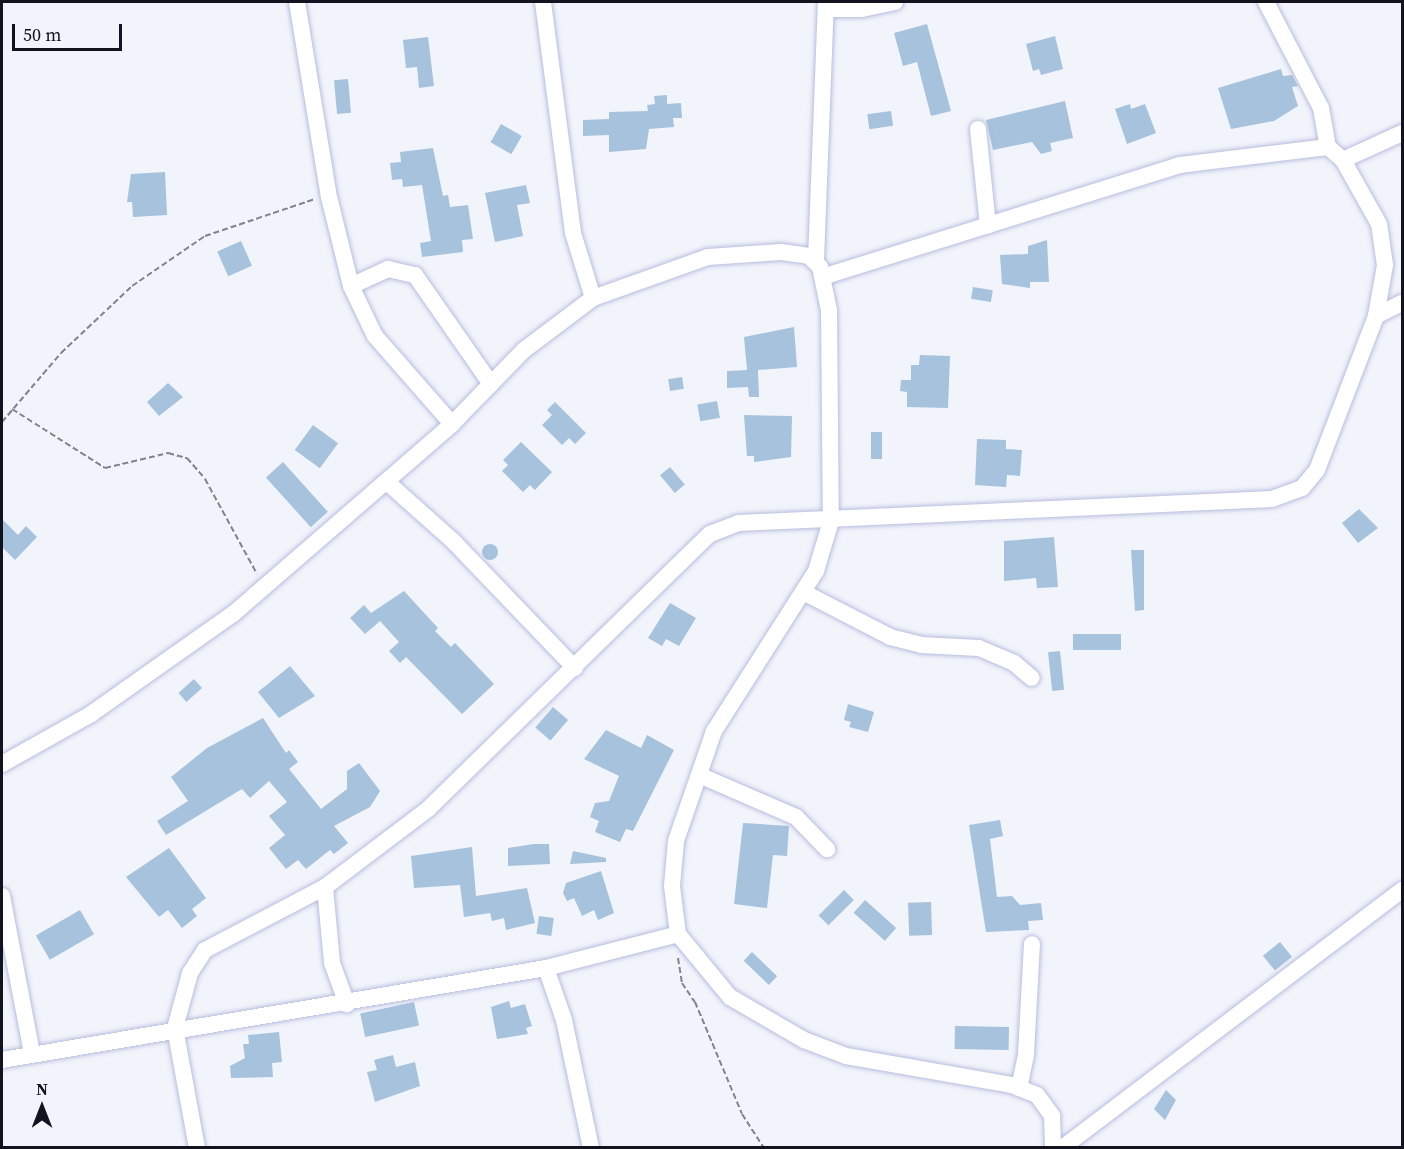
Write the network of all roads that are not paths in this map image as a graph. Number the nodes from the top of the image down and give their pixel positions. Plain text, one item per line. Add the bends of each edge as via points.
1 (297, 2) edge
2 (543, 2) edge
3 (895, 2) edge
4 (1266, 2) edge
5 (826, 5) edge
6 (978, 129) dead end
7 (1402, 133) edge
8 (1328, 147) junction
9 (1343, 160) junction
10 (988, 225) junction
11 (816, 260) junction
12 (823, 277) junction
13 (351, 285) junction
14 (593, 298) junction
15 (1402, 303) edge
16 (1376, 316) junction
17 (491, 384) junction
18 (452, 424) junction
19 (387, 482) junction
20 (831, 521) junction
21 (803, 592) junction
22 (575, 668) junction
23 (1032, 678) dead end
24 (2, 764) edge
25 (699, 774) junction
26 (827, 849) dead end
27 (325, 887) junction
28 (1402, 890) edge
29 (2, 896) edge
30 (681, 938) junction
31 (1032, 944) dead end
32 (546, 968) junction
33 (347, 1004) junction
34 (175, 1028) junction
35 (32, 1053) junction
36 (2, 1060) edge
37 (1019, 1088) junction
38 (196, 1148) edge
39 (591, 1148) edge
40 (1053, 1148) edge
41 (1062, 1148) edge

1 - 13 street via 329,196
2 - 14 street via 573,233
3 - 5 street via 862,9
4 - 8 street via 1320,108
5 - 11 street
6 - 10 street
7 - 9 street
8 - 9 street
8 - 10 street via 1180,165
9 - 16 street via 1379,224 1385,265
10 - 12 street
11 - 12 street
11 - 14 street via 781,252 708,257
12 - 20 street via 829,310
13 - 17 street via 388,269 415,275
13 - 18 street via 375,336
14 - 17 street via 524,350
15 - 16 street
16 - 20 street via 1317,470 1302,488 1272,499 1042,506
17 - 18 street
18 - 19 street
19 - 22 street via 453,541
19 - 24 street via 264,588 91,714
20 - 21 street via 816,571
20 - 22 street via 738,523 710,534
21 - 23 street via 890,637 921,645 979,648 1014,663
21 - 25 street via 714,731
22 - 27 street via 428,809
25 - 26 street via 796,818
25 - 30 street via 676,841 672,886
27 - 33 street via 332,963
27 - 34 street via 205,950 190,973
28 - 41 street
29 - 35 street
30 - 32 street
30 - 37 street via 729,997 804,1040 846,1056
31 - 37 street via 1026,1054
32 - 33 street
32 - 39 street via 564,1020
33 - 34 street
34 - 35 street
34 - 38 street
35 - 36 street
37 - 40 street via 1037,1095 1052,1116

